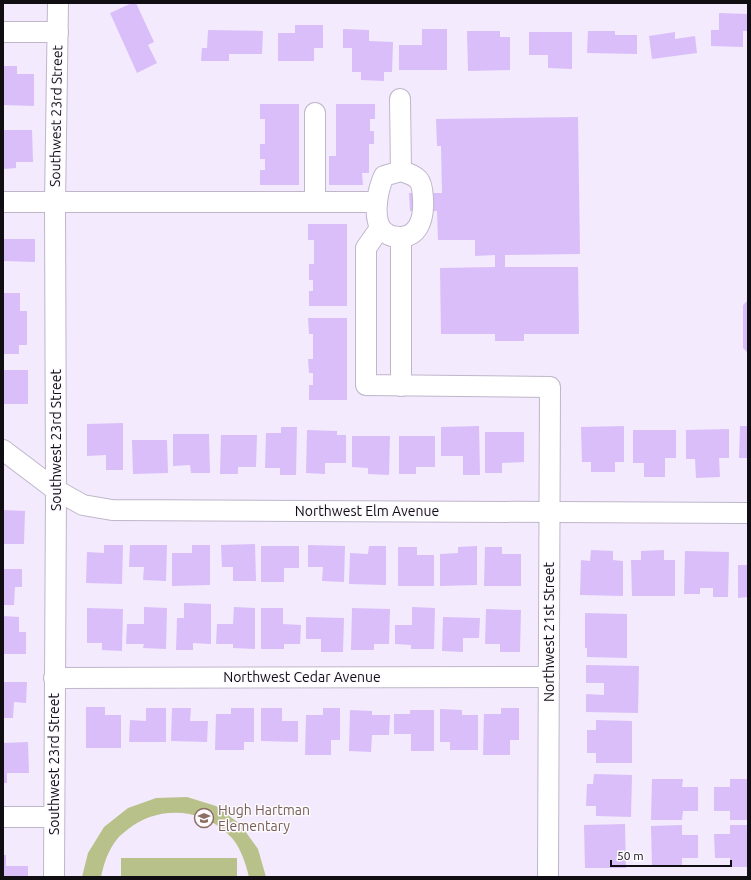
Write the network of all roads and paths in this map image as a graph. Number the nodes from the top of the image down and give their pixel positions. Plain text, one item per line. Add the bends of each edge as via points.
1 (58, 3) edge
2 (3, 32) edge
3 (58, 32) junction
4 (400, 99) dead end
5 (315, 113) dead end
6 (400, 171) junction
7 (3, 202) edge
8 (314, 202) junction
9 (377, 202) junction
10 (55, 203) junction
11 (380, 228) junction
12 (402, 237) junction
13 (401, 386) junction
14 (3, 450) edge
15 (56, 490) junction
16 (549, 513) junction
17 (748, 513) edge
18 (549, 677) junction
19 (54, 678) junction
20 (3, 816) edge
21 (54, 817) junction
22 (54, 877) edge
23 (548, 877) edge

1 - 3 street, Southwest 23rd Street
2 - 3 street
3 - 10 street, Southwest 23rd Street
4 - 6 street
5 - 8 street
6 - 9 street via 384,176
6 - 12 street via 415,176 422,186 424,202 424,214 420,225 412,234
7 - 10 street
8 - 9 street
8 - 10 street
9 - 11 street
10 - 15 street, Southwest 23rd Street
11 - 12 street via 388,235
11 - 13 street via 366,248 366,385
12 - 13 street
13 - 16 street, Northwest 21st Street via 550,387
14 - 15 street, Northwest Elm Avenue
15 - 16 street, Northwest Elm Avenue via 83,505 112,510
15 - 19 street, Southwest 23rd Street
16 - 17 street, Northwest Elm Avenue
16 - 18 street, Northwest 21st Street
18 - 19 street, Northwest Cedar Avenue
18 - 23 street, Northwest 21st Street
19 - 21 street, Southwest 23rd Street
20 - 21 street
21 - 22 street, Southwest 23rd Street

